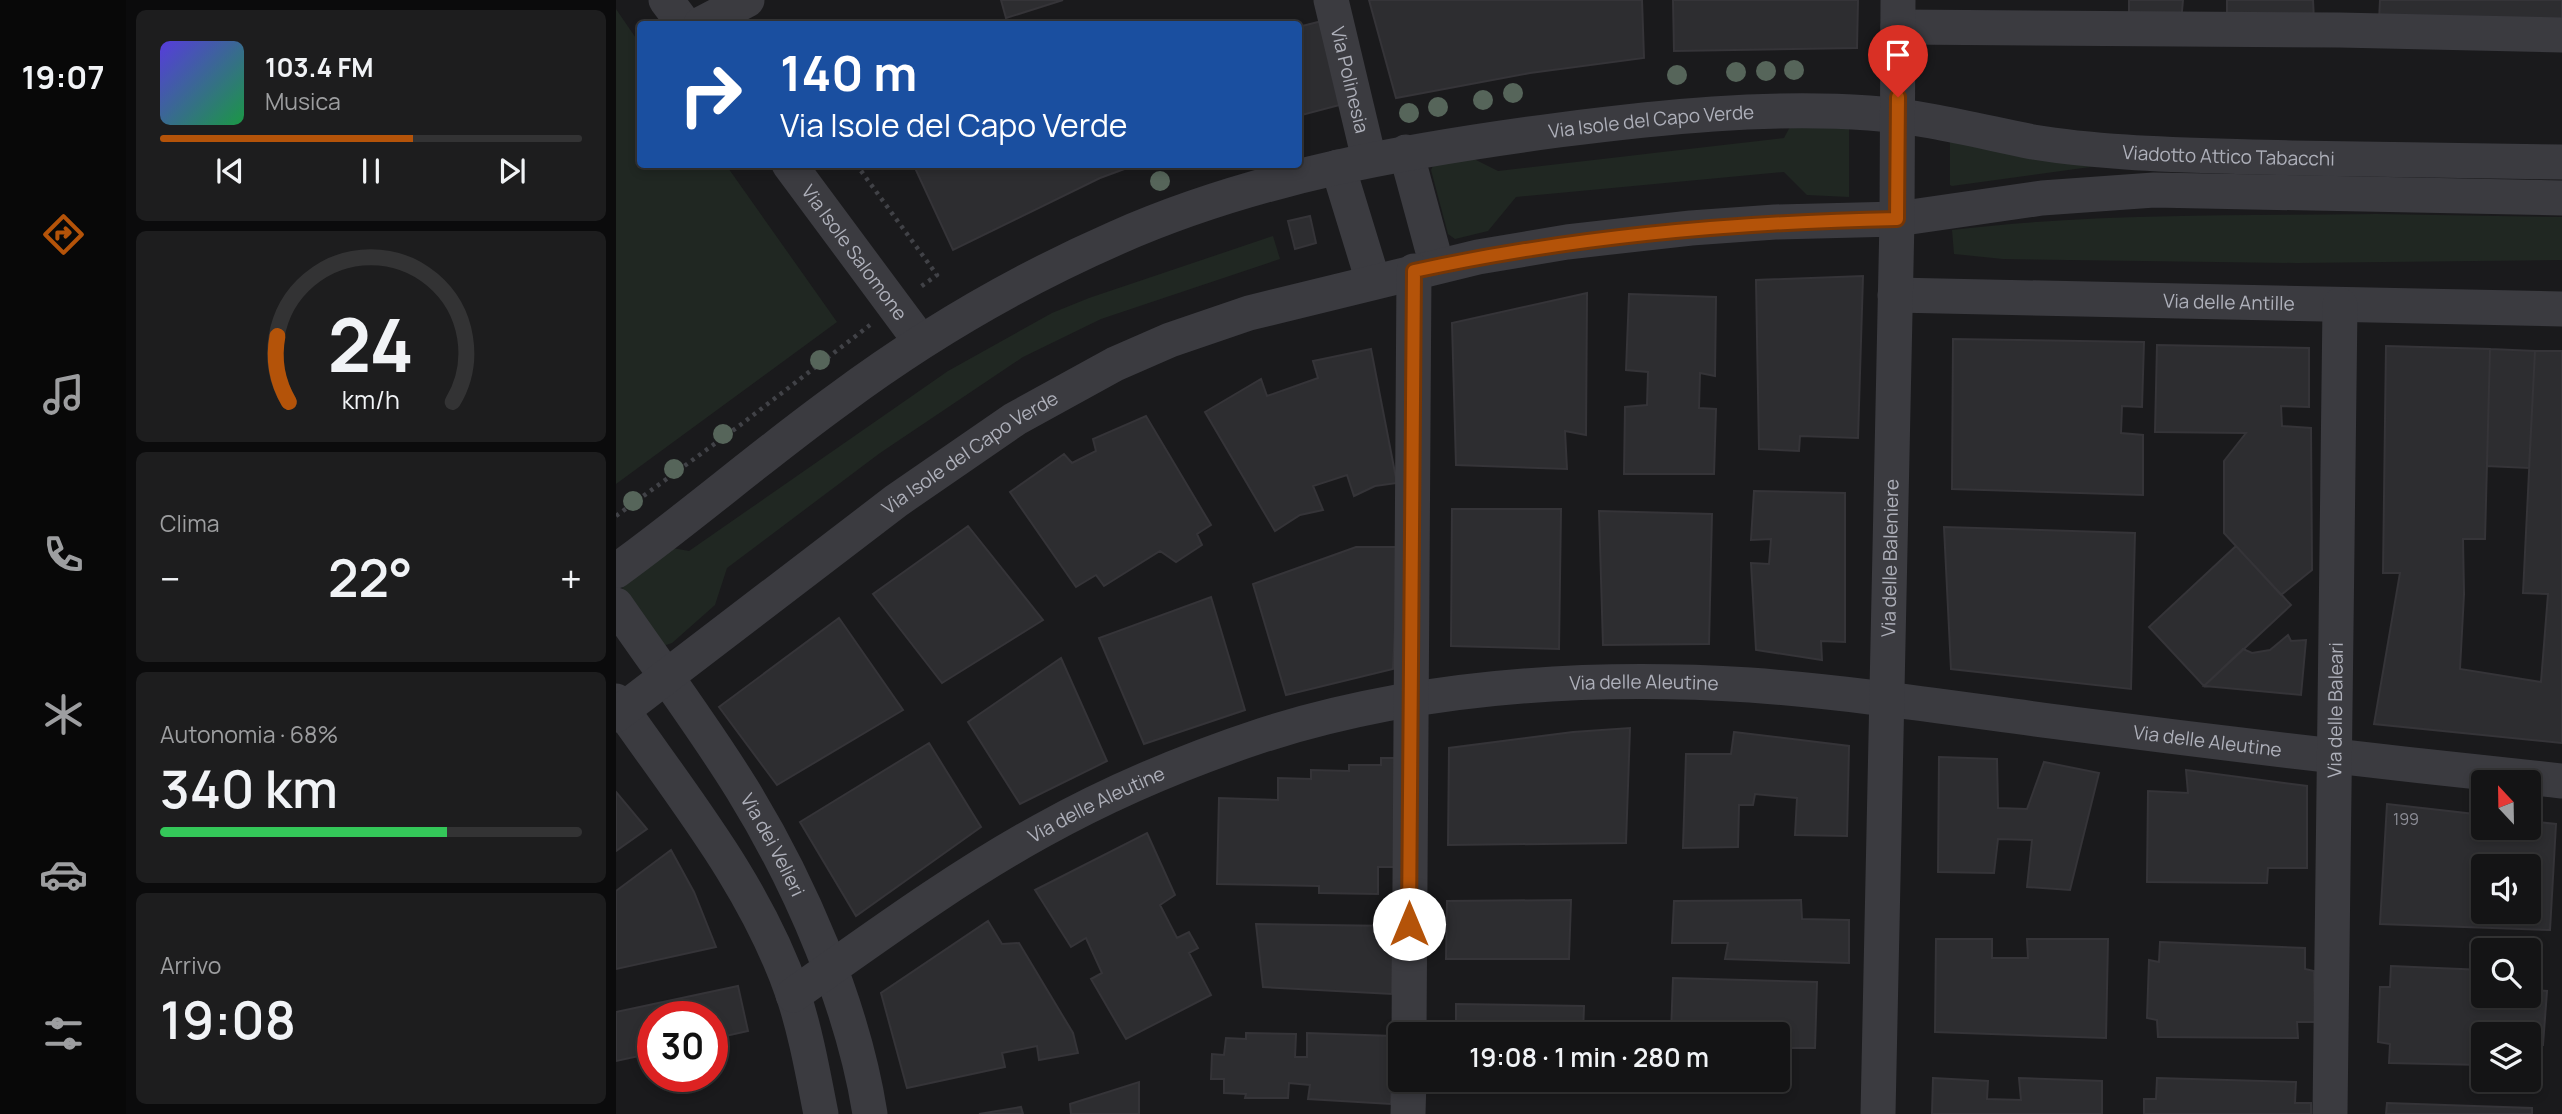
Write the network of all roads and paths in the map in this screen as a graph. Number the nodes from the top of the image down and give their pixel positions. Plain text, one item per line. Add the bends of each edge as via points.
1 (666, 0) edge
2 (747, 0) edge
3 (1331, 0) edge
4 (1898, 13) edge
5 (2340, 15) edge
6 (682, 21) edge
7 (707, 21) edge
8 (2562, 35) edge
9 (1898, 116) junction
10 (1406, 152) junction
11 (2562, 162) edge
12 (1354, 163) junction
13 (792, 168) edge
14 (859, 168) edge
15 (2562, 198) edge
16 (1897, 219) junction
17 (1425, 269) junction
18 (1373, 281) junction
19 (1895, 295) junction
20 (2340, 305) junction
21 (894, 306) junction
22 (2562, 309) edge
23 (921, 342) junction
24 (616, 516) edge
25 (616, 571) edge
26 (616, 605) edge
27 (666, 678) junction
28 (1410, 699) junction
29 (1887, 700) junction
30 (618, 709) edge
31 (2334, 757) junction
32 (2562, 781) edge
33 (830, 970) junction
34 (793, 995) junction
35 (1409, 1022) edge
36 (1409, 1092) edge
37 (821, 1114) edge
38 (870, 1114) edge
39 (1408, 1114) edge
40 (1878, 1114) edge
41 (2330, 1114) edge

1 - 6 street
2 - 7 street
3 - 12 street, Via Polinesia
4 - 5 street
4 - 9 street, Via delle Baleniere
5 - 8 street
9 - 10 street, Via Isole del Capo Verde via 1728,113 1597,125
9 - 11 street, Viadotto Attico Tabacchi via 2046,144 2123,152
9 - 16 street, Via delle Baleniere
10 - 12 street, Via Isole del Capo Verde
10 - 17 street
12 - 18 street
12 - 23 street, Via Isole del Capo Verde via 1211,202 1117,237
13 - 21 street, Via Isole Salomone
14 - 21 path via 937,275
15 - 16 street, Viadotto Attico Tabacchi via 2171,190 2028,200
16 - 17 street, Via Isole del Capo Verde via 1648,232 1545,245
16 - 19 street, Via delle Baleniere
17 - 18 street, Via Isole del Capo Verde
17 - 28 street
18 - 27 street, Via Isole del Capo Verde via 1193,331 1051,397 916,486
19 - 20 street, Via delle Antille
19 - 29 street, Via delle Baleniere
20 - 22 street, Via delle Antille
20 - 31 street, Via delle Baleari
21 - 23 street, Via Isole Salomone
21 - 24 path
23 - 25 street, Via Isole del Capo Verde via 835,402
26 - 27 street, Via dei Velieri
27 - 30 street, Via Isole del Capo Verde
27 - 33 street, Via dei Velieri via 761,822
28 - 29 street, Via delle Aleutine via 1527,685 1652,682 1766,687
28 - 33 street, Via delle Aleutine via 1262,736 1096,803 983,865
28 - 35 street
29 - 31 street, Via delle Aleutine
29 - 40 street, Via delle Baleniere
30 - 34 street via 722,851
31 - 32 street, Via delle Aleutine
31 - 41 street, Via delle Baleari
33 - 34 street, Via delle Aleutine
33 - 38 street, Via dei Velieri via 855,1046
34 - 37 street
36 - 39 street

